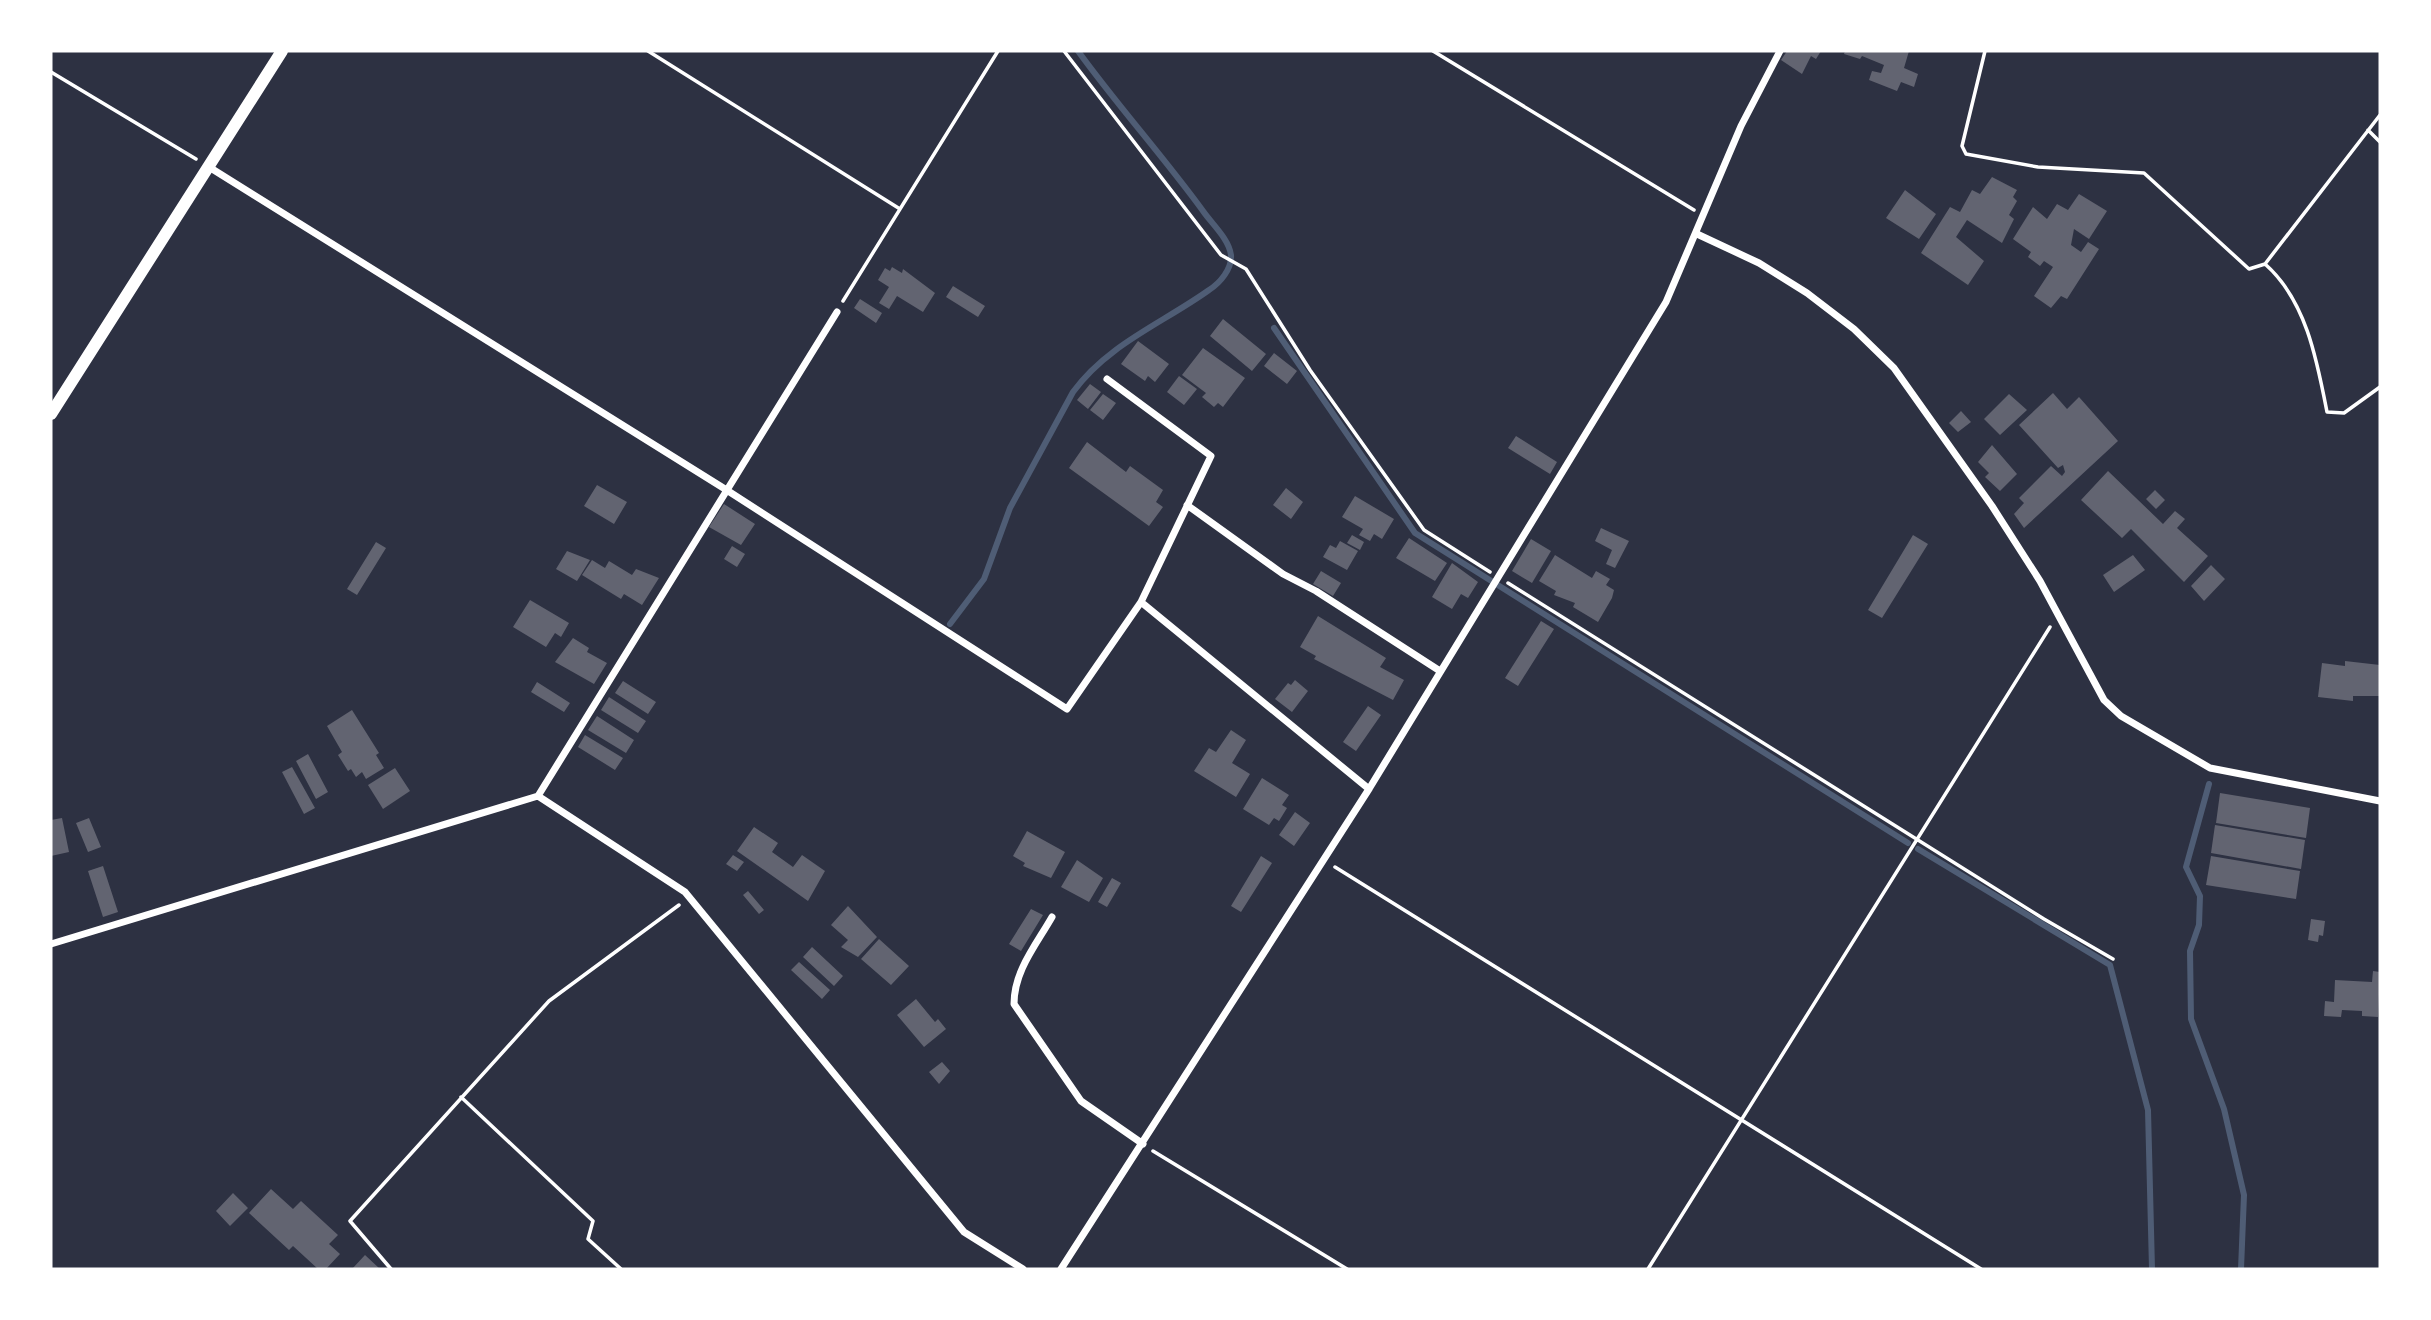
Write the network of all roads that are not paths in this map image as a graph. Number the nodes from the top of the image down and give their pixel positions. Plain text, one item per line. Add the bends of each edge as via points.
1 (282, 51) edge
2 (1780, 51) edge
3 (209, 167) junction
4 (1697, 234) junction
5 (836, 312) road end
6 (1107, 379) dead end
7 (51, 414) edge
8 (725, 489) junction
9 (1187, 505) junction
10 (1141, 602) junction
11 (1440, 671) junction
12 (1368, 789) junction
13 (538, 796) junction
14 (2380, 801) edge
15 (1052, 917) dead end
16 (51, 944) edge
17 (1143, 1144) junction
18 (1023, 1269) edge
19 (1061, 1269) edge

1 - 3 street
2 - 4 street via 1741,127
3 - 7 street
3 - 8 street
4 - 11 street via 1667,302
4 - 14 street via 1759,263 1807,293 1894,368 1992,506 2058,613 2104,700 2121,716 2210,768
5 - 8 street
6 - 9 street via 1211,456
8 - 10 street via 1067,709
8 - 13 street
9 - 10 street
9 - 11 street via 1283,574
10 - 12 street
11 - 12 street
12 - 17 street
13 - 16 street
13 - 18 street via 690,898 964,1232
15 - 17 street via 1019,973 1014,1004 1081,1101
17 - 19 street

